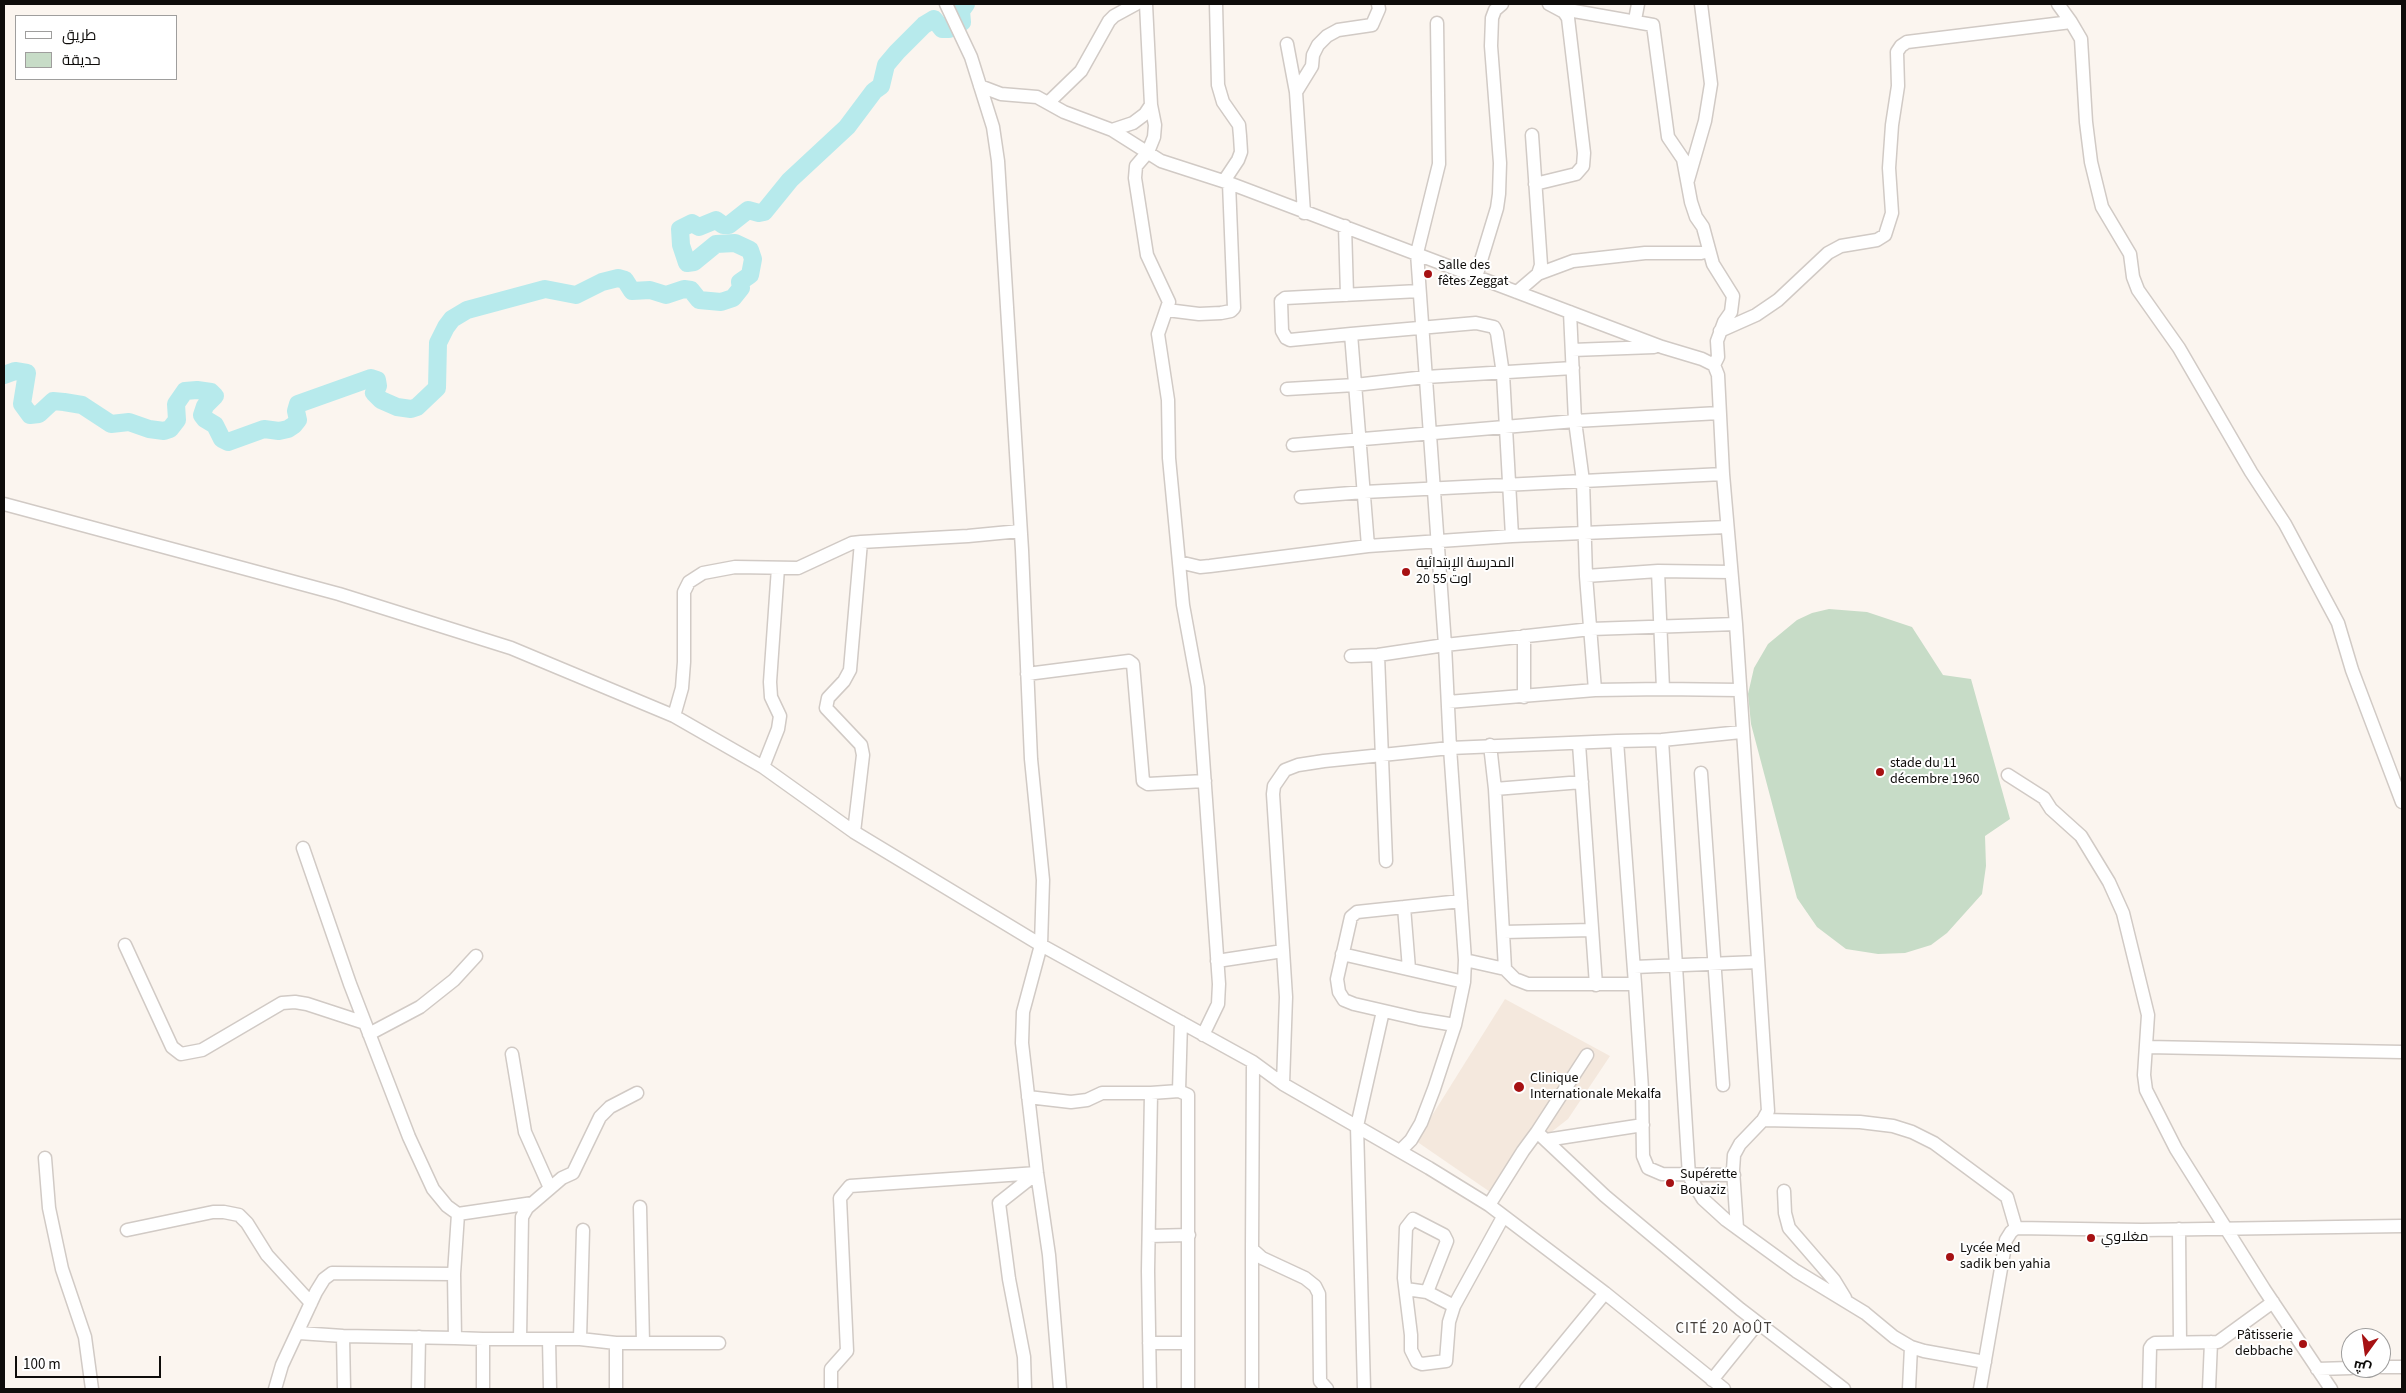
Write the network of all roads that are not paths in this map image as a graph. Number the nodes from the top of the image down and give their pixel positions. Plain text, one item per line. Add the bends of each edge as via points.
1 (946, 4) edge
2 (1136, 4) edge
3 (1146, 4) edge
4 (1216, 4) edge
5 (1378, 4) edge
6 (1502, 4) edge
7 (1638, 4) edge
8 (1701, 4) edge
9 (2058, 4) edge
10 (1553, 6) edge
11 (1591, 9) edge
12 (1635, 20) junction
13 (2071, 22) junction
14 (1437, 23) dead end
15 (1287, 44) dead end
16 (980, 86) junction
17 (1296, 92) junction
18 (1049, 102) junction
19 (1151, 105) junction
20 (1112, 130) junction
21 (1532, 135) dead end
22 (1148, 152) junction
23 (1226, 182) junction
24 (1535, 184) junction
25 (1687, 184) junction
26 (1304, 213) junction
27 (1345, 226) junction
28 (1709, 251) junction
29 (1417, 253) junction
30 (1538, 274) junction
31 (1476, 277) junction
32 (1418, 290) junction
33 (1517, 292) junction
34 (1347, 295) junction
35 (1167, 310) junction
36 (1570, 312) junction
37 (1422, 327) junction
38 (1720, 331) junction
39 (1351, 334) junction
40 (1662, 347) junction
41 (1572, 350) junction
42 (1714, 365) junction
43 (1573, 368) junction
44 (1503, 374) junction
45 (1426, 377) junction
46 (1355, 385) junction
47 (1287, 389) dead end
48 (1719, 413) junction
49 (1575, 421) junction
50 (1506, 426) junction
51 (1430, 435) junction
52 (1359, 441) junction
53 (1293, 445) dead end
54 (1723, 474) junction
55 (1582, 481) junction
56 (1510, 485) junction
57 (1433, 488) junction
58 (1364, 492) junction
59 (1300, 497) dead end
60 (4, 504) edge
61 (1727, 527) junction
62 (1020, 531) junction
63 (1584, 533) junction
64 (1512, 536) junction
65 (1437, 541) junction
66 (860, 542) junction
67 (1368, 546) junction
68 (1179, 562) junction
69 (778, 568) junction
70 (1658, 572) junction
71 (1732, 572) junction
72 (1586, 576) junction
73 (1736, 624) junction
74 (1660, 626) junction
75 (1591, 629) junction
76 (1524, 636) junction
77 (1446, 644) junction
78 (1378, 655) junction
79 (1352, 656) dead end
80 (1027, 674) junction
81 (1663, 689) junction
82 (1595, 690) junction
83 (1738, 690) junction
84 (1524, 697) junction
85 (1448, 702) junction
86 (674, 716) junction
87 (1741, 732) junction
88 (1662, 740) junction
89 (1618, 741) junction
90 (1578, 744) junction
91 (1490, 745) junction
92 (1450, 748) junction
93 (1382, 754) junction
94 (763, 768) junction
95 (1701, 773) dead end
96 (2008, 774) dead end
97 (1204, 781) junction
98 (1582, 782) junction
99 (1495, 789) junction
100 (2402, 802) edge
101 (854, 832) junction
102 (303, 848) dead end
103 (1386, 861) dead end
104 (1461, 900) junction
105 (1404, 908) junction
106 (1592, 930) junction
107 (1503, 932) junction
108 (125, 945) dead end
109 (1041, 945) junction
110 (1283, 951) junction
111 (1342, 954) junction
112 (476, 956) dead end
113 (1465, 960) junction
114 (1217, 961) junction
115 (1758, 962) junction
116 (1716, 964) junction
117 (1677, 965) junction
118 (1634, 966) junction
119 (1504, 969) junction
120 (1409, 970) junction
121 (1464, 982) junction
122 (1635, 984) junction
123 (1596, 985) junction
124 (1384, 1011) junction
125 (1181, 1022) junction
126 (1456, 1025) junction
127 (367, 1029) junction
128 (1203, 1035) junction
129 (2147, 1047) junction
130 (2402, 1052) edge
131 (512, 1054) dead end
132 (1587, 1055) dead end
133 (1252, 1062) junction
134 (1283, 1084) junction
135 (1723, 1085) dead end
136 (1179, 1091) junction
137 (1151, 1093) junction
138 (637, 1094) dead end
139 (1028, 1097) junction
140 (1763, 1120) junction
141 (1643, 1125) junction
142 (1357, 1126) junction
143 (1542, 1136) junction
144 (1400, 1151) junction
145 (45, 1158) dead end
146 (1037, 1173) junction
147 (1734, 1175) junction
148 (1689, 1176) junction
149 (550, 1188) junction
150 (1784, 1191) dead end
151 (533, 1202) junction
152 (1489, 1205) junction
153 (640, 1207) dead end
154 (458, 1214) junction
155 (1503, 1217) junction
156 (2402, 1226) edge
157 (1737, 1228) junction
158 (2016, 1228) junction
159 (2179, 1229) junction
160 (2228, 1229) junction
161 (127, 1230) dead end
162 (583, 1230) dead end
163 (1189, 1235) junction
164 (1149, 1236) junction
165 (1252, 1249) junction
166 (454, 1274) junction
167 (1406, 1289) junction
168 (1427, 1292) junction
169 (1605, 1293) junction
170 (1846, 1300) junction
171 (2273, 1302) junction
172 (312, 1303) junction
173 (1454, 1306) junction
174 (1758, 1323) junction
175 (299, 1333) junction
176 (343, 1336) junction
177 (419, 1337) junction
178 (455, 1338) junction
179 (483, 1339) junction
180 (520, 1339) junction
181 (550, 1339) junction
182 (580, 1339) junction
183 (2211, 1342) junction
184 (616, 1343) junction
185 (643, 1343) junction
186 (719, 1343) dead end
187 (1150, 1343) junction
188 (1188, 1343) junction
189 (2180, 1343) junction
190 (1911, 1347) junction
191 (1985, 1362) junction
192 (2317, 1368) junction
193 (2341, 1368) edge
194 (1712, 1380) junction
195 (92, 1389) edge
196 (275, 1389) edge
197 (344, 1389) edge
198 (418, 1389) edge
199 (483, 1389) edge
200 (550, 1389) edge
201 (616, 1389) edge
202 (831, 1389) edge
203 (1025, 1389) edge
204 (1060, 1389) edge
205 (1150, 1389) edge
206 (1188, 1389) edge
207 (1252, 1389) edge
208 (1327, 1389) edge
209 (1364, 1389) edge
210 (1526, 1389) edge
211 (1724, 1389) edge
212 (1844, 1389) edge
213 (1909, 1389) edge
214 (1980, 1389) edge
215 (2149, 1389) edge
216 (2209, 1389) edge
217 (2332, 1389) edge

1 - 16 street via 971,57
2 - 18 street via 1114,16 1081,71
3 - 19 street
4 - 23 street via 1218,85 1223,102 1239,125 1240,136 1238,160
5 - 17 street via 1372,25 1338,30 1318,45 1312,66
6 - 31 street via 1492,18 1491,46 1500,163 1499,194
7 - 12 street
8 - 25 street via 1710,84 1705,121
9 - 13 street
10 - 11 street
10 - 24 street via 1568,18 1583,166 1576,174
11 - 12 street
12 - 25 street via 1653,25 1668,137 1683,159
13 - 38 street via 1907,42 1900,46 1889,168 1892,214 1885,235 1877,240 1841,246 1828,253 1778,300 1756,315
13 - 100 street via 2081,39 2086,122 2102,207 2130,254 2138,290 2178,348 2250,472 2285,524 2338,623 2352,670
14 - 29 street via 1439,164
15 - 17 street
16 - 18 street via 1001,94 1037,96
16 - 62 street via 993,127 998,161
17 - 26 street
18 - 20 street via 1064,112
19 - 20 street via 1146,114 1132,123
19 - 22 street via 1155,125
20 - 22 street
21 - 24 street
22 - 23 street via 1161,161
22 - 35 street via 1136,166 1135,178 1147,255 1166,293
23 - 26 street
23 - 35 street via 1234,308 1206,314
24 - 30 street via 1541,265
25 - 28 street
26 - 27 street
27 - 29 street
27 - 34 street
28 - 30 street via 1645,253 1572,261
28 - 38 street via 1713,264 1733,296 1731,312
29 - 31 street
29 - 32 street
30 - 33 street
31 - 33 street
32 - 34 street
32 - 37 street
33 - 36 street
34 - 39 street via 1283,299 1280,306 1282,331 1290,340
35 - 68 street via 1158,334 1168,400 1169,458
36 - 40 street
36 - 41 street
37 - 39 street
37 - 44 street via 1476,323 1494,327
37 - 45 street
38 - 42 street via 1718,358
39 - 46 street
40 - 41 street
40 - 42 street
41 - 43 street
42 - 48 street via 1718,376
43 - 44 street
43 - 49 street
44 - 45 street
44 - 50 street
45 - 46 street
45 - 51 street
46 - 47 street
46 - 52 street
48 - 49 street
48 - 54 street
49 - 50 street
49 - 55 street
50 - 51 street
50 - 56 street
51 - 52 street
51 - 57 street
52 - 53 street
52 - 58 street
54 - 55 street
54 - 61 street
55 - 56 street
55 - 63 street
56 - 57 street
56 - 64 street
57 - 58 street
57 - 65 street
58 - 59 street
58 - 67 street
60 - 86 street via 339,594 511,648
61 - 63 street
61 - 71 street
62 - 66 street
62 - 80 street
63 - 64 street
63 - 72 street
64 - 65 street
65 - 67 street
65 - 77 street
66 - 69 street via 798,568
66 - 101 street via 850,670 828,698 826,708 861,745 863,755
67 - 68 street via 1210,566
68 - 97 street via 1198,687
69 - 86 street via 712,570 696,577 687,586 683,603 683,670
69 - 94 street via 770,682 771,697 780,716
70 - 71 street
70 - 72 street
70 - 74 street
71 - 73 street
72 - 75 street
73 - 74 street
73 - 83 street
74 - 75 street
74 - 81 street
75 - 76 street
75 - 82 street
76 - 77 street
76 - 84 street
77 - 78 street
77 - 85 street
78 - 79 street
78 - 93 street
80 - 97 street via 1129,661 1133,664 1143,781 1148,784
80 - 109 street via 1031,759 1043,880
81 - 82 street
81 - 83 street
82 - 84 street
83 - 87 street
84 - 85 street
85 - 92 street
86 - 94 street
87 - 88 street
87 - 115 street
88 - 89 street
88 - 117 street
89 - 90 street
89 - 118 street
90 - 91 street
90 - 98 street
91 - 92 street
91 - 99 street
92 - 93 street
92 - 104 street
93 - 103 street
93 - 110 street via 1298,765 1285,770 1274,786
94 - 101 street
95 - 116 street
96 - 129 street via 2044,798 2051,809 2081,836 2109,882 2123,913 2148,1015
97 - 114 street
98 - 99 street
98 - 106 street
99 - 107 street
101 - 109 street
102 - 127 street
104 - 105 street
104 - 113 street
105 - 111 street via 1365,909 1354,914
105 - 120 street
106 - 107 street
106 - 123 street
107 - 119 street
108 - 127 street via 172,1046 181,1054 202,1050 282,1003 307,1004
109 - 125 street
109 - 139 street via 1023,1012 1022,1043
110 - 114 street
110 - 134 street via 1286,997
111 - 120 street
111 - 124 street via 1337,979 1344,1000
112 - 127 street via 454,980 420,1007
113 - 119 street
113 - 121 street
114 - 128 street via 1218,1004
115 - 116 street
115 - 140 street via 1768,1111
116 - 117 street
116 - 135 street
117 - 118 street
117 - 148 street
118 - 122 street
119 - 123 street via 1515,979 1528,984
120 - 121 street
121 - 126 street
122 - 123 street
122 - 141 street
124 - 126 street
124 - 142 street
125 - 128 street
125 - 136 street
126 - 144 street via 1421,1123 1412,1140
127 - 154 street via 433,1189
128 - 133 street
129 - 130 street
129 - 160 street via 2146,1090 2176,1149
131 - 149 street via 525,1132
132 - 143 street
133 - 134 street
133 - 165 street
134 - 142 street
136 - 137 street
136 - 163 street via 1188,1095 1189,1102
137 - 139 street via 1102,1093 1087,1100 1071,1102
137 - 164 street
138 - 149 street via 610,1106 600,1117 573,1173
139 - 146 street
140 - 147 street via 1734,1155
140 - 158 street via 1860,1122 1912,1132 1934,1143 2008,1197
141 - 143 street
141 - 148 street via 1643,1156 1648,1168 1662,1174
142 - 144 street
142 - 209 street
143 - 152 street via 1523,1151
143 - 174 street via 1605,1196
144 - 152 street
145 - 195 street via 49,1208 62,1268 85,1337
146 - 202 street via 850,1186 840,1198 847,1351 831,1369
146 - 203 street via 999,1203 1024,1357
146 - 204 street via 1050,1255
147 - 148 street
147 - 157 street
148 - 157 street via 1703,1199
149 - 151 street
150 - 170 street via 1789,1228 1834,1280
151 - 154 street
151 - 180 street via 527,1208 521,1225
152 - 155 street
153 - 185 street
154 - 166 street
155 - 169 street
155 - 173 street
156 - 160 street
157 - 170 street via 1796,1271
158 - 159 street
158 - 191 street via 2006,1240
159 - 160 street
159 - 189 street
160 - 171 street
161 - 172 street via 213,1212 239,1215 267,1255
162 - 182 street
163 - 164 street
163 - 188 street
164 - 187 street
165 - 207 street
165 - 208 street via 1262,1258 1305,1278 1320,1294 1320,1381
166 - 172 street via 332,1273 321,1283
166 - 178 street
167 - 168 street
167 - 168 street via 1405,1237 1406,1228 1413,1219 1444,1235 1447,1241
167 - 173 street via 1411,1350 1413,1357 1422,1364 1446,1361 1449,1322
168 - 173 street
169 - 194 street
169 - 210 street
170 - 190 street
171 - 183 street via 2218,1342
171 - 192 street
172 - 175 street
174 - 194 street
174 - 212 street
175 - 176 street
175 - 196 street via 282,1365
176 - 177 street
176 - 197 street
177 - 178 street
177 - 198 street
178 - 179 street
179 - 180 street
179 - 199 street
180 - 181 street
181 - 182 street
181 - 200 street
182 - 184 street
183 - 189 street
183 - 216 street
184 - 185 street
184 - 201 street
185 - 186 street
187 - 188 street
187 - 205 street
188 - 206 street
189 - 215 street via 2155,1343 2150,1348
190 - 191 street
190 - 213 street
191 - 214 street
192 - 193 street
192 - 217 street
194 - 211 street

